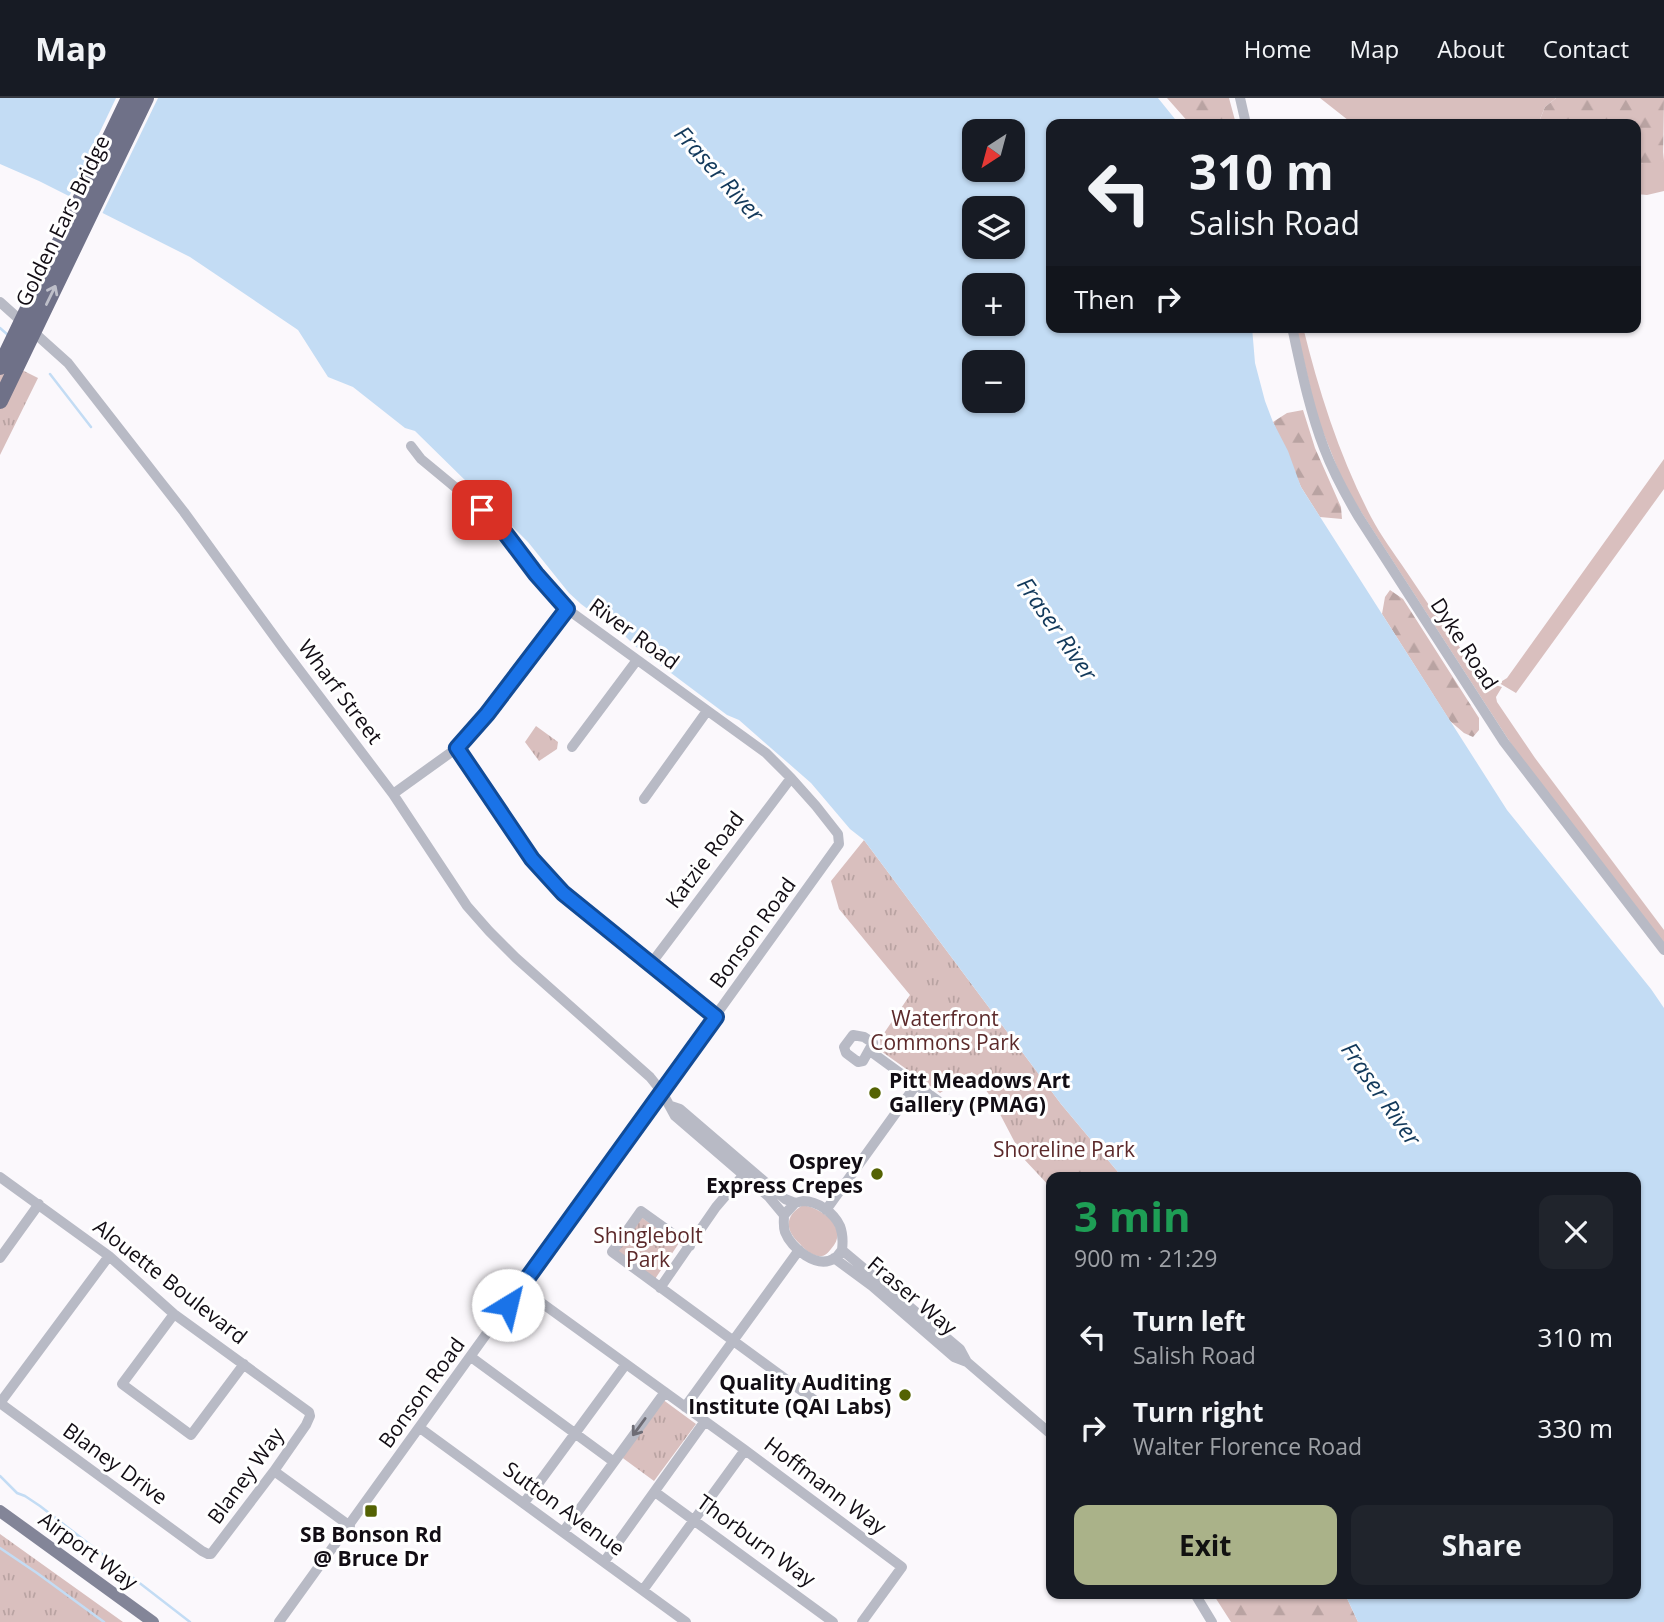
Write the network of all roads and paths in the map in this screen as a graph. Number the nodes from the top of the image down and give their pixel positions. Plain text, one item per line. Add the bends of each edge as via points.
1 (130, 98) edge
2 (146, 98) edge
3 (1240, 98) edge
4 (1246, 119) edge
5 (0, 302) edge
6 (1293, 333) edge
7 (0, 367) edge
8 (0, 401) edge
9 (411, 446) dead end
10 (567, 609) junction
11 (636, 660) junction
12 (707, 711) junction
13 (572, 747) dead end
14 (457, 748) junction
15 (791, 778) junction
16 (393, 794) junction
17 (644, 799) dead end
18 (839, 844) joint
19 (1664, 950) edge
20 (650, 965) junction
21 (716, 1017) junction
22 (870, 1051) dead end
23 (916, 1085) junction
24 (662, 1092) junction
25 (952, 1111) dead end
26 (746, 1172) junction
27 (0, 1177) edge
28 (795, 1203) junction
29 (39, 1204) junction
30 (826, 1210) junction
31 (784, 1215) junction
32 (690, 1246) junction
33 (799, 1250) junction
34 (838, 1254) junction
35 (109, 1256) junction
36 (0, 1258) edge
37 (660, 1287) junction
38 (521, 1288) junction
39 (174, 1314) junction
40 (733, 1340) junction
41 (471, 1357) junction
42 (244, 1364) junction
43 (626, 1364) junction
44 (665, 1392) junction
45 (817, 1402) dead end
46 (0, 1403) edge
47 (685, 1407) junction
48 (310, 1416) joint
49 (705, 1421) junction
50 (420, 1428) junction
51 (1046, 1430) edge
52 (574, 1433) junction
53 (745, 1450) junction
54 (614, 1462) junction
55 (274, 1471) junction
56 (655, 1492) junction
57 (524, 1503) junction
58 (0, 1511) edge
59 (694, 1520) junction
60 (350, 1526) junction
61 (564, 1532) junction
62 (208, 1554) joint
63 (604, 1562) junction
64 (643, 1590) junction
65 (1198, 1599) edge
66 (153, 1622) edge
67 (279, 1622) edge
68 (686, 1622) edge
69 (833, 1622) edge
70 (862, 1622) edge
71 (1212, 1622) edge

1 - 7 highway, Golden Ears Bridge, bridge
8 -> 2 highway, Golden Ears Bridge, bridge
3 - 4 street
5 - 16 street, Wharf Street via 68,363
6 - 19 street, Dyke Road via 1324,449 1358,516 1504,742
9 - 10 street, River Road via 496,521
10 - 11 street, River Road
10 - 14 street
11 - 12 street, River Road
11 - 13 street
12 - 15 street, River Road via 749,740
12 - 17 street
14 - 16 street
14 - 20 street via 532,859 563,893
15 - 18 street, River Road via 838,834
15 - 20 street, Katzie Road
16 - 24 street, Wharf Street via 467,906 489,931
18 - 21 street, Bonson Road
20 - 21 street
21 - 24 street, Bonson Road
22 - 23 street
23 - 25 street
23 - 30 street
24 - 26 street via 671,1106 680,1109
24 - 38 street, Bonson Road
26 - 28 street
26 - 31 street
26 - 32 street
27 - 29 street, Alouette Boulevard
28 - 30 street via 810,1201
28 - 31 street
29 - 35 street, Alouette Boulevard
29 - 36 street
30 - 34 street via 842,1232
31 - 33 street via 786,1236
32 - 37 street
32 - 37 street via 641,1210 611,1252
33 - 34 street via 817,1261
33 - 40 street
34 - 51 street, Fraser Way via 960,1349 967,1362
35 - 39 street, Alouette Boulevard
35 - 46 street
37 - 40 street
38 - 41 street, Bonson Road
38 - 43 street, Hoffmann Way
39 - 42 street, Alouette Boulevard
39 - 42 street via 121,1384 191,1435
40 - 45 street
40 - 47 street
41 - 50 street, Bonson Road
41 - 52 street
42 - 48 street, Alouette Boulevard
43 - 44 street, Hoffmann Way
43 - 52 street
44 - 47 street, Hoffmann Way
44 -> 54 street
46 - 62 street, Blaney Drive
47 - 49 street, Hoffmann Way
48 - 55 street, Blaney Way
49 - 53 street, Hoffmann Way
49 - 56 street
50 - 57 street, Sutton Avenue
50 - 60 street, Bonson Road
52 - 54 street
52 - 57 street
53 - 59 street
53 - 70 street, Hoffmann Way via 902,1567
54 - 61 street
55 - 60 street
55 - 62 street, Blaney Way
56 - 59 street, Thorburn Way
56 - 63 street
57 - 61 street, Sutton Avenue
58 - 66 main road, Airport Way
59 - 64 street
59 - 69 street, Thorburn Way
60 - 67 street, Bonson Road
61 - 63 street, Sutton Avenue
63 - 64 street, Sutton Avenue
64 - 68 street, Sutton Avenue
65 - 71 street

